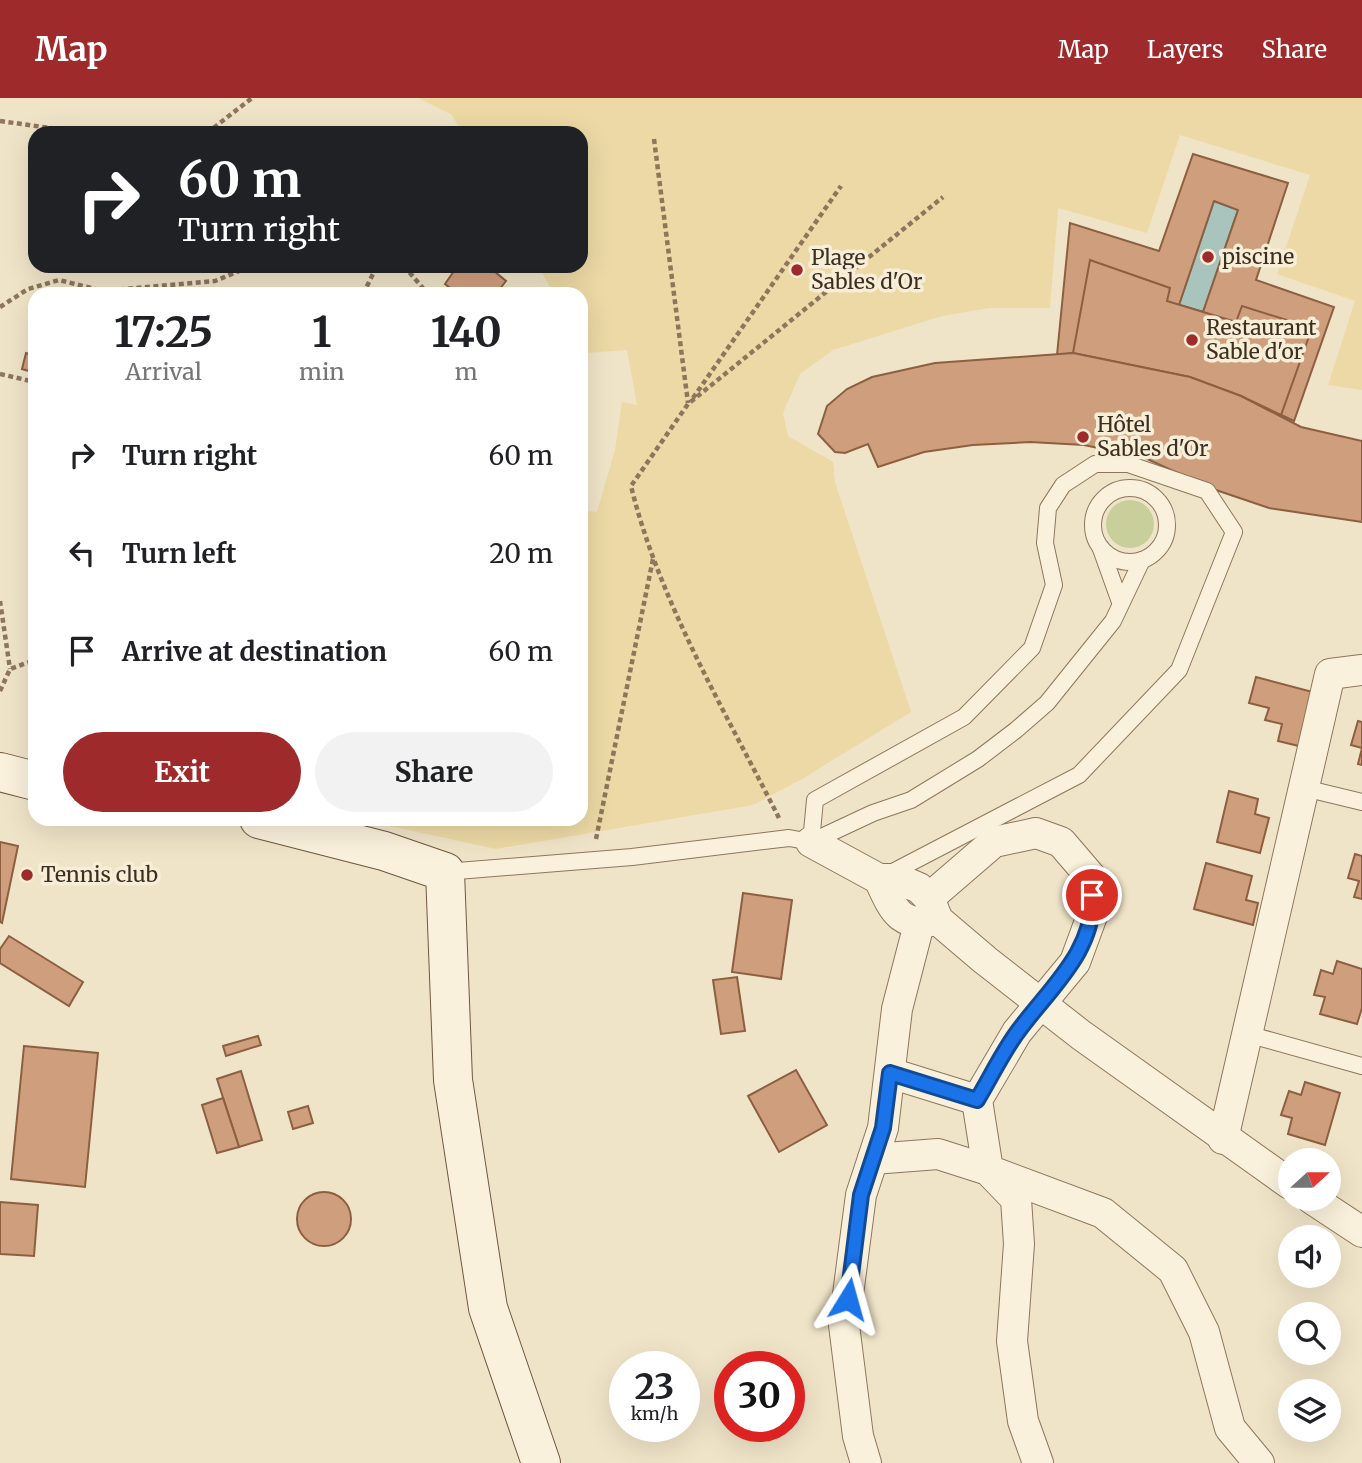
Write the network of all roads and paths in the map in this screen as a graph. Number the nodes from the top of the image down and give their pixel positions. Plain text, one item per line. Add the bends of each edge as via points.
1 (252, 98) edge
2 (0, 121) edge
3 (36, 126) edge
4 (216, 126) edge
5 (654, 139) dead end
6 (841, 186) dead end
7 (943, 197) dead end
8 (234, 273) edge
9 (410, 273) edge
10 (35, 287) edge
11 (87, 287) edge
12 (148, 287) edge
13 (422, 287) edge
14 (28, 289) edge
15 (0, 307) edge
16 (0, 374) edge
17 (28, 380) edge
18 (688, 404) junction
19 (1100, 547) junction
20 (653, 558) junction
21 (1142, 561) junction
22 (0, 601) edge
23 (1121, 602) junction
24 (28, 663) edge
25 (10, 669) junction
26 (1362, 670) edge
27 (0, 691) edge
28 (0, 772) edge
29 (28, 779) edge
30 (1304, 788) junction
31 (1362, 802) edge
32 (286, 826) edge
33 (800, 840) junction
34 (591, 860) junction
35 (445, 872) junction
36 (879, 879) junction
37 (929, 914) junction
38 (1040, 1003) junction
39 (1247, 1034) junction
40 (1362, 1066) edge
41 (890, 1073) junction
42 (977, 1100) junction
43 (1223, 1139) junction
44 (873, 1159) junction
45 (988, 1170) junction
46 (1278, 1176) edge
47 (1330, 1211) edge
48 (1362, 1232) edge
49 (541, 1463) edge
50 (866, 1463) edge
51 (1038, 1463) edge
52 (1259, 1463) edge

1 - 4 path
2 - 3 path
5 - 18 path
6 - 18 path
7 - 18 path
8 - 12 path via 215,281
9 - 13 path
10 - 11 path via 59,280
14 - 15 path
16 - 17 path
18 - 20 path via 631,486
19 - 21 lane via 1112,557
19 - 21 lane via 1093,528 1095,513 1105,497 1133,487 1147,491 1161,503 1168,525 1157,551
19 - 23 lane
20 - 33 path via 705,671
20 - 34 path
21 - 23 lane
22 - 25 path
23 - 33 lane via 1113,621 1047,703 978,759 911,800
24 - 25 path
25 - 27 path
26 - 30 street via 1330,674
28 - 29 street
30 - 31 lane
30 - 39 street
32 - 35 street
33 - 34 lane
33 - 36 street
33 - 36 lane via 815,800 964,717 1032,648 1054,585 1045,542 1048,508 1063,485 1095,464 1128,464 1208,491 1234,532 1179,670 1079,775
34 - 35 lane
35 - 49 street via 453,1080 488,1308
36 - 37 street via 910,882
37 - 38 street
37 - 38 street via 994,842 1036,833 1061,842 1091,877 1093,913 1075,962
37 - 41 street via 897,1009
38 - 42 street
38 - 43 street
39 - 40 lane
39 - 43 street
41 - 42 street
41 - 44 street via 883,1128
42 - 45 street
43 - 46 street
44 - 45 street via 938,1154
44 - 50 street via 861,1195 844,1325 858,1436
45 - 51 street via 1016,1199 1019,1244 1012,1341 1023,1421
45 - 52 street via 1103,1213 1173,1270 1204,1332 1230,1428
47 - 48 street

